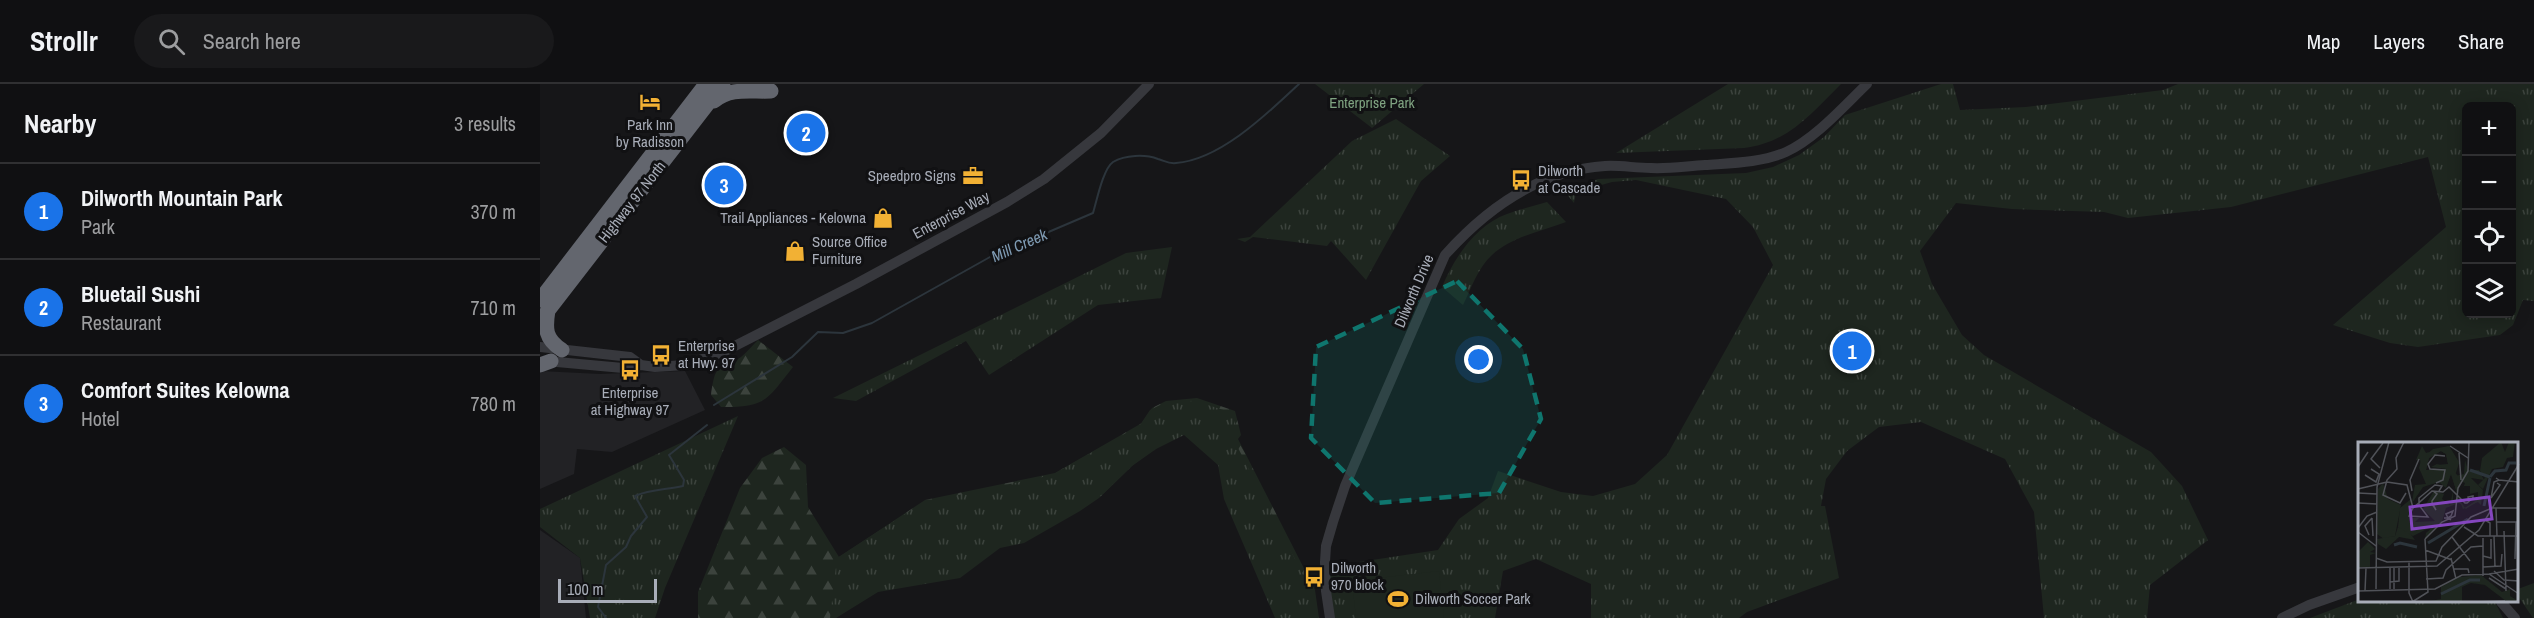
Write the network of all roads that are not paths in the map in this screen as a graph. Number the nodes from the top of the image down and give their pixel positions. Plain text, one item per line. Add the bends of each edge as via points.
1 (761, 84) edge
2 (1149, 84) edge
3 (1867, 84) edge
4 (714, 87) edge
5 (705, 109) junction
6 (543, 310) edge
7 (540, 347) edge
8 (548, 359) edge
9 (2358, 589) edge
10 (2502, 603) edge
11 (1330, 618) edge
12 (2282, 618) edge
13 (2515, 618) edge

1 - 5 highway via 771,91 734,91
2 - 8 street, Enterprise Way via 1101,133 1044,179 723,352 685,364 655,367 623,368
3 - 11 street, Dilworth Drive via 1818,130 1787,151 1752,162 1653,168 1606,166 1567,171 1499,204 1470,228 1445,255 1345,486 1326,546
4 - 5 highway, Highway 97 North
4 - 6 highway, Highway 97 North
5 - 6 highway, Highway 97 North
6 - 8 highway
7 - 8 street, Enterprise Way
9 - 12 street
10 - 13 street

